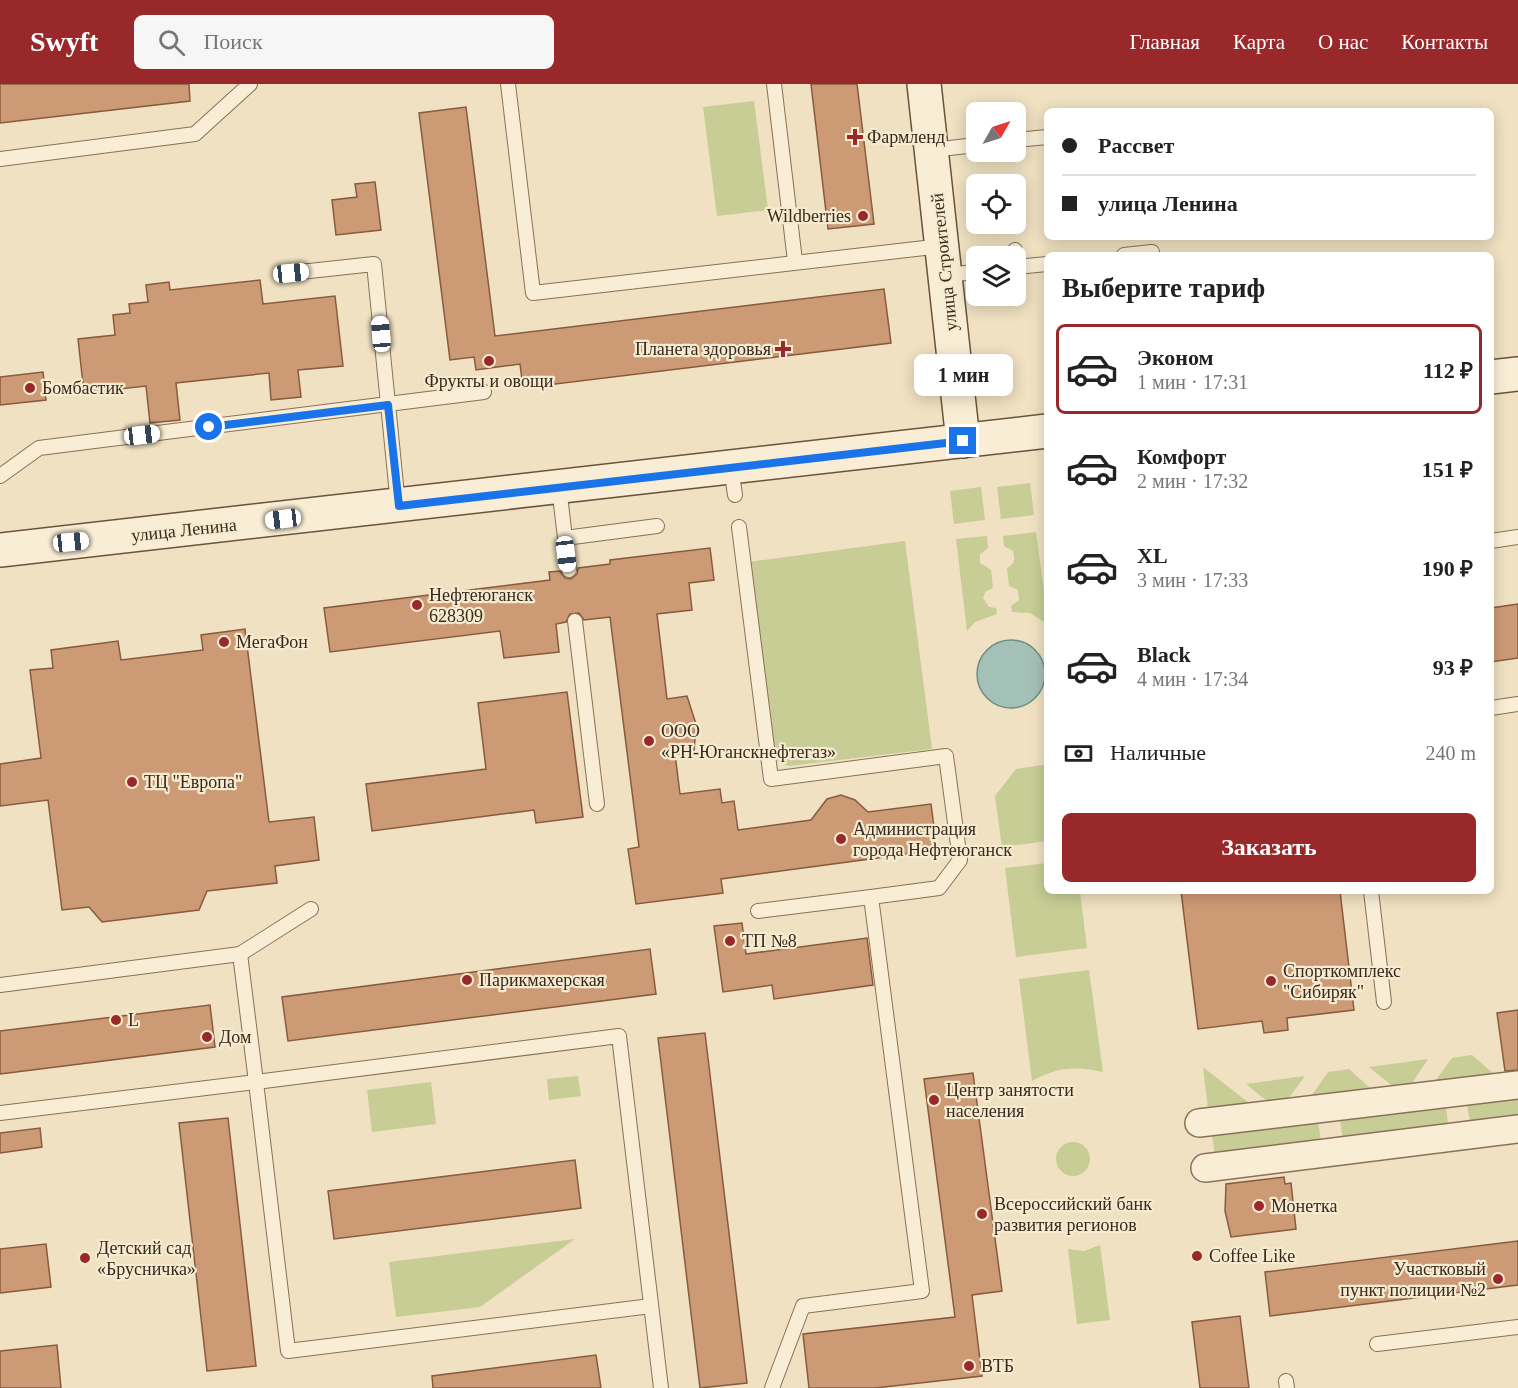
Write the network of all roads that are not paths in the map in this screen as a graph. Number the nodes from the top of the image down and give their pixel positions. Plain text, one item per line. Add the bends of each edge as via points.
1 (250, 84) edge
2 (508, 84) edge
3 (774, 84) edge
4 (924, 84) edge
5 (1044, 137) edge
6 (1026, 139) edge
7 (966, 146) edge
8 (932, 150) junction
9 (0, 159) edge
10 (795, 261) junction
11 (954, 264) edge
12 (1044, 264) edge
13 (1026, 266) edge
14 (291, 273) dead end
15 (1518, 374) edge
16 (1494, 377) edge
17 (484, 392) dead end
18 (388, 405) junction
19 (1044, 431) edge
20 (963, 441) junction
21 (0, 476) edge
22 (559, 487) junction
23 (399, 506) junction
24 (657, 526) dead end
25 (739, 527) dead end
26 (1518, 537) edge
27 (565, 538) junction
28 (1494, 541) edge
29 (0, 550) edge
30 (568, 570) dead end
31 (574, 621) dead end
32 (1518, 704) edge
33 (1494, 708) edge
34 (597, 804) dead end
35 (1371, 894) edge
36 (871, 897) junction
37 (311, 909) dead end
38 (758, 911) dead end
39 (240, 954) junction
40 (0, 986) edge
41 (1384, 1002) dead end
42 (256, 1082) junction
43 (1518, 1085) edge
44 (0, 1113) edge
45 (1199, 1123) dead end
46 (1518, 1129) edge
47 (1204, 1168) dead end
48 (651, 1306) junction
49 (1518, 1327) edge
50 (1377, 1344) dead end
51 (661, 1388) edge
52 (772, 1388) edge

1 - 9 lane via 195,134
2 - 10 lane via 533,293
3 - 10 lane
4 - 8 main road, улица Строителей
5 - 6 lane
7 - 8 lane
8 - 11 main road, улица Строителей
10 - 11 lane
11 - 20 main road, улица Строителей
12 - 13 lane
14 - 18 lane via 374,264
15 - 16 main road
17 - 18 lane
18 - 21 lane via 39,448
18 - 23 lane
19 - 20 main road, улица Ленина
20 - 22 main road, улица Ленина via 733,481
22 - 23 main road, улица Ленина
22 - 27 lane
23 - 29 main road, улица Ленина
24 - 27 lane
25 - 36 lane via 771,779 946,756 960,860 939,888
26 - 28 lane
27 - 30 lane
31 - 34 lane
32 - 33 lane
35 - 41 lane
36 - 38 lane
36 - 52 lane via 922,1291 803,1306
37 - 39 lane
39 - 40 lane
39 - 42 lane
42 - 44 lane
42 - 48 lane via 288,1351
42 - 48 lane via 619,1036
43 - 45 street
46 - 47 street
48 - 51 lane
49 - 50 lane

